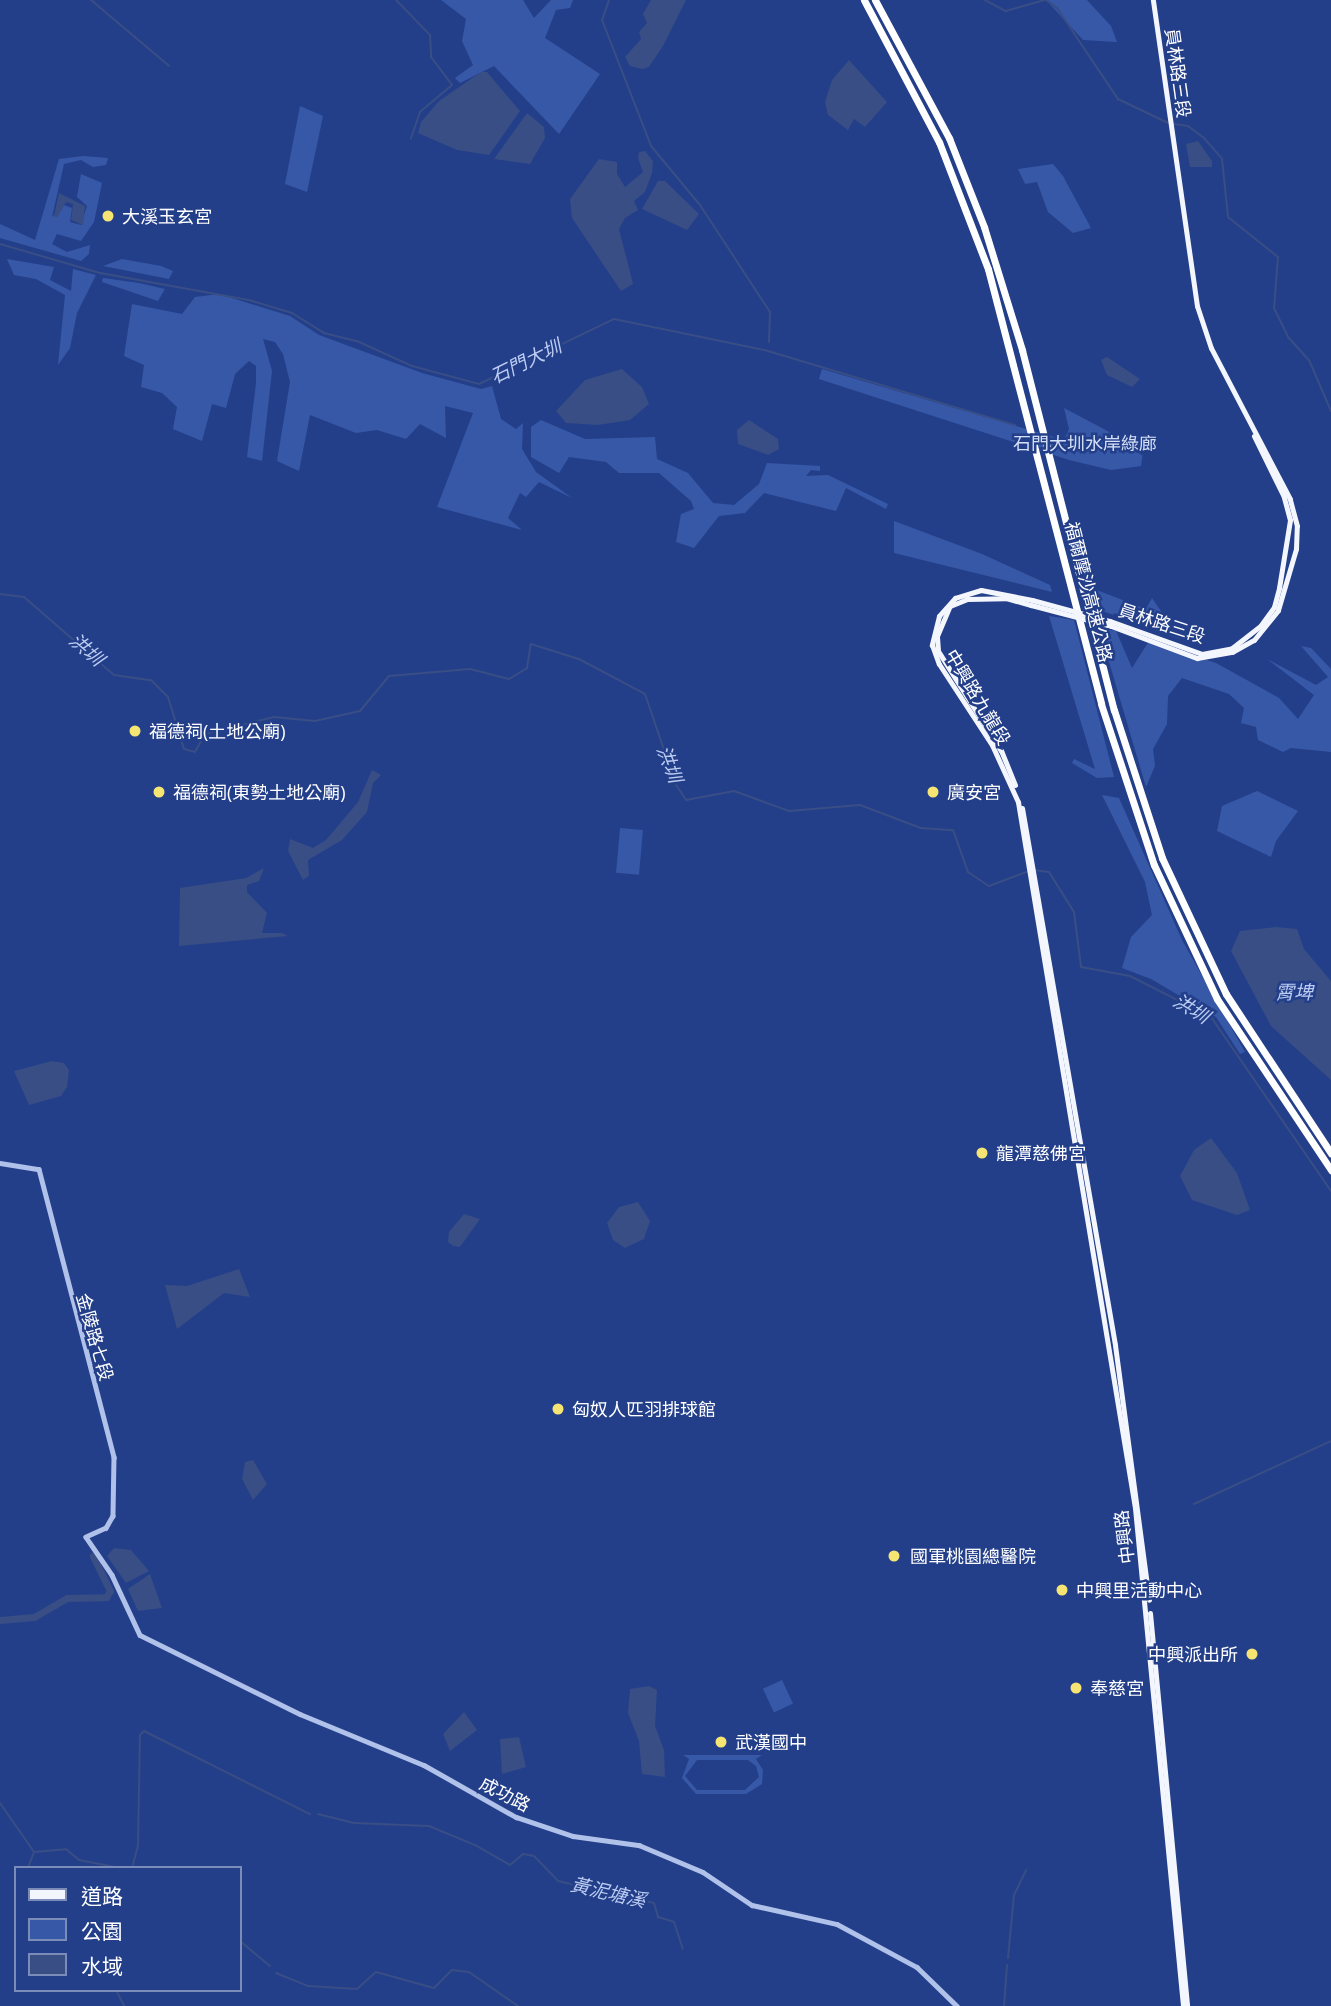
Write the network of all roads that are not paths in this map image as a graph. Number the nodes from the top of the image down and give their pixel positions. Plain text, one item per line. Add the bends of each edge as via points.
1 (864, 0) edge
2 (875, 0) edge
3 (1153, 0) edge
4 (1007, 596) joint
5 (1066, 1069) joint
6 (1331, 1153) edge
7 (0, 1163) edge
8 (1331, 1170) edge
9 (86, 1537) joint
10 (957, 2006) edge
11 (1185, 2006) edge

1 - 8 highway, 福爾摩沙高速公路 via 919,100 988,269 1101,704 1154,865 1217,999
2 - 6 highway, 福爾摩沙高速公路 via 929,95 967,178 1003,284 1114,710 1162,858 1226,994
3 - 4 main road, 員林路三段, bridge via 1197,306 1211,348 1283,482 1297,526 1287,581 1278,610 1254,640 1213,658 1181,653 1111,623
4 - 5 main road, 中興路九龍段 via 977,597 950,606 939,625 938,651 1012,773
5 - 11 main road, 中興路 via 1139,1513
7 - 9 street, 金陵路七段 via 38,1169 114,1457 114,1516 106,1528
9 - 10 street, 成功路 via 112,1575 136,1630 163,1648 217,1669 300,1714 424,1765 516,1817 573,1836 639,1845 703,1872 752,1905 837,1924 917,1967

